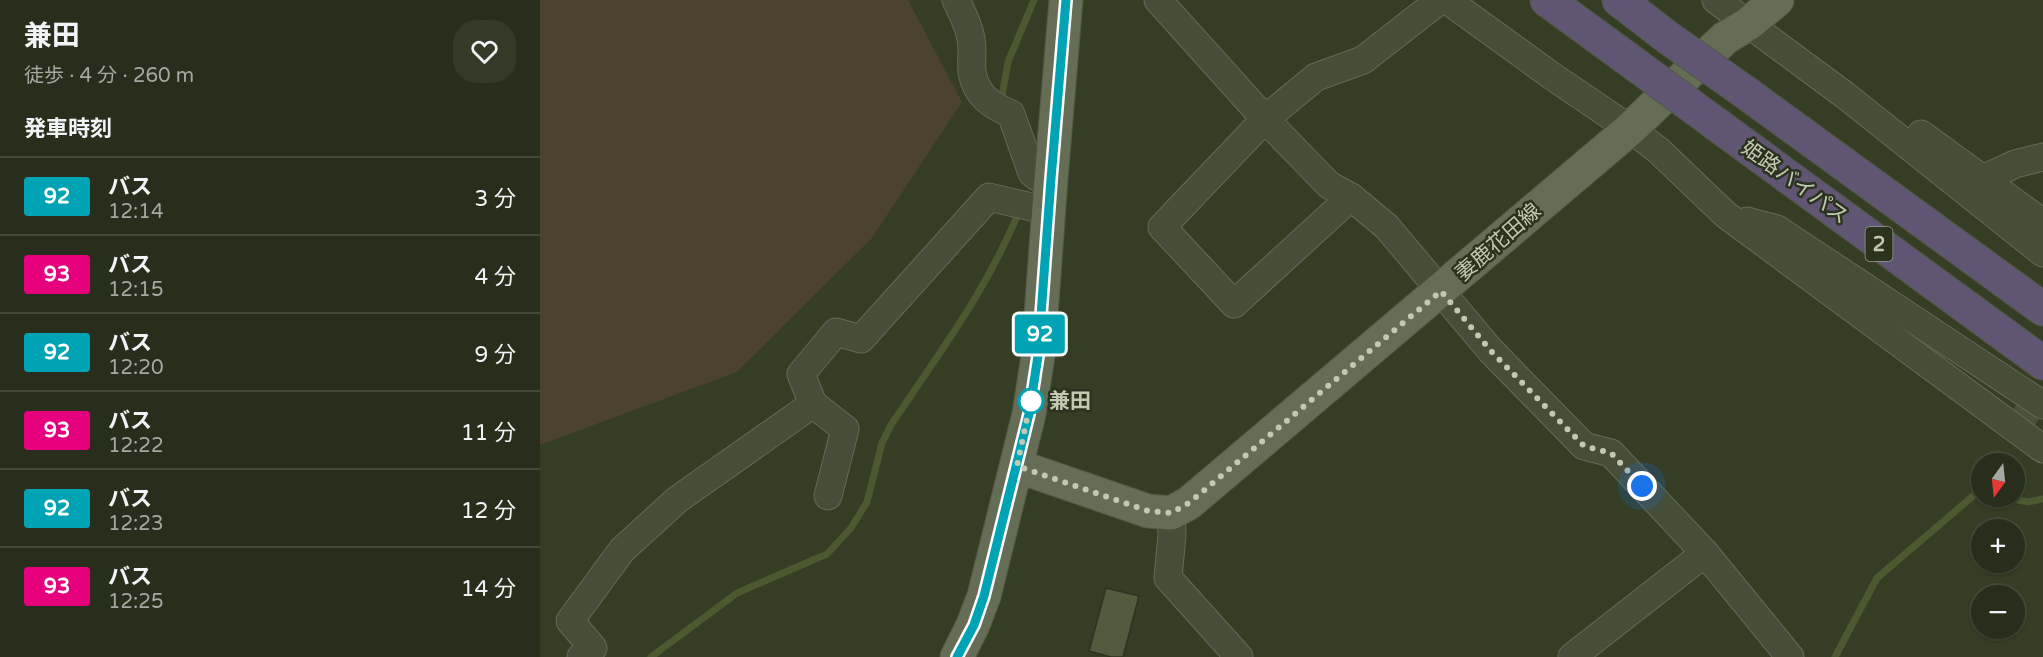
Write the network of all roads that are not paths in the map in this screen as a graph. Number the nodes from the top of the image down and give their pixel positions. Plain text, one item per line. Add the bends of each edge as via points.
1 (956, 0) edge
2 (1066, 0) edge
3 (1158, 0) edge
4 (1440, 0) edge
5 (1447, 0) edge
6 (1547, 0) edge
7 (1619, 0) edge
8 (1716, 0) edge
9 (1777, 0) edge
10 (1749, 24) junction
11 (1846, 96) junction
12 (1264, 119) junction
13 (1630, 129) junction
14 (2043, 157) edge
15 (1983, 179) junction
16 (1351, 197) junction
17 (1036, 199) junction
18 (1726, 214) junction
19 (2043, 223) edge
20 (2043, 253) edge
21 (1441, 291) junction
22 (2043, 309) edge
23 (2043, 363) edge
24 (813, 404) junction
25 (2043, 405) edge
26 (2043, 449) edge
27 (1017, 466) junction
28 (828, 496) dead end
29 (1171, 513) junction
30 (1705, 552) junction
31 (581, 657) edge
32 (957, 657) edge
33 (1239, 657) edge
34 (1572, 657) edge
35 (1790, 657) edge

1 - 17 street via 970,33 972,72 978,93 1002,110 1037,177
2 - 17 main road
3 - 12 street
4 - 12 street via 1363,60 1316,77
5 - 13 street
6 - 23 highway, 姫路バイパス / 2, bridge
7 - 22 highway, 姫路バイパス / 2, bridge
8 - 10 street
9 - 10 main road, 妻鹿花田線
10 - 11 street
10 - 13 main road, 妻鹿花田線 via 1725,38
11 - 15 street via 1896,115
11 - 20 street
12 - 16 street via 1329,185
12 - 16 street via 1162,227 1234,304
13 - 18 street
13 - 21 main road, 妻鹿花田線
14 - 15 street via 2014,164
15 - 19 street
16 - 21 street via 1387,227
17 - 24 street via 989,197 861,339 836,332 801,374
17 - 27 main road via 1038,356
18 - 25 street via 1778,230
18 - 26 street
21 - 29 main road, 妻鹿花田線 via 1189,503
21 - 30 street via 1491,351 1584,446 1611,453
24 - 28 street via 845,429
24 - 31 street via 678,499 622,550 570,621 593,648
27 - 29 main road via 1148,511
27 - 32 main road via 984,596
29 - 33 street via 1168,578
30 - 34 street
30 - 35 street

